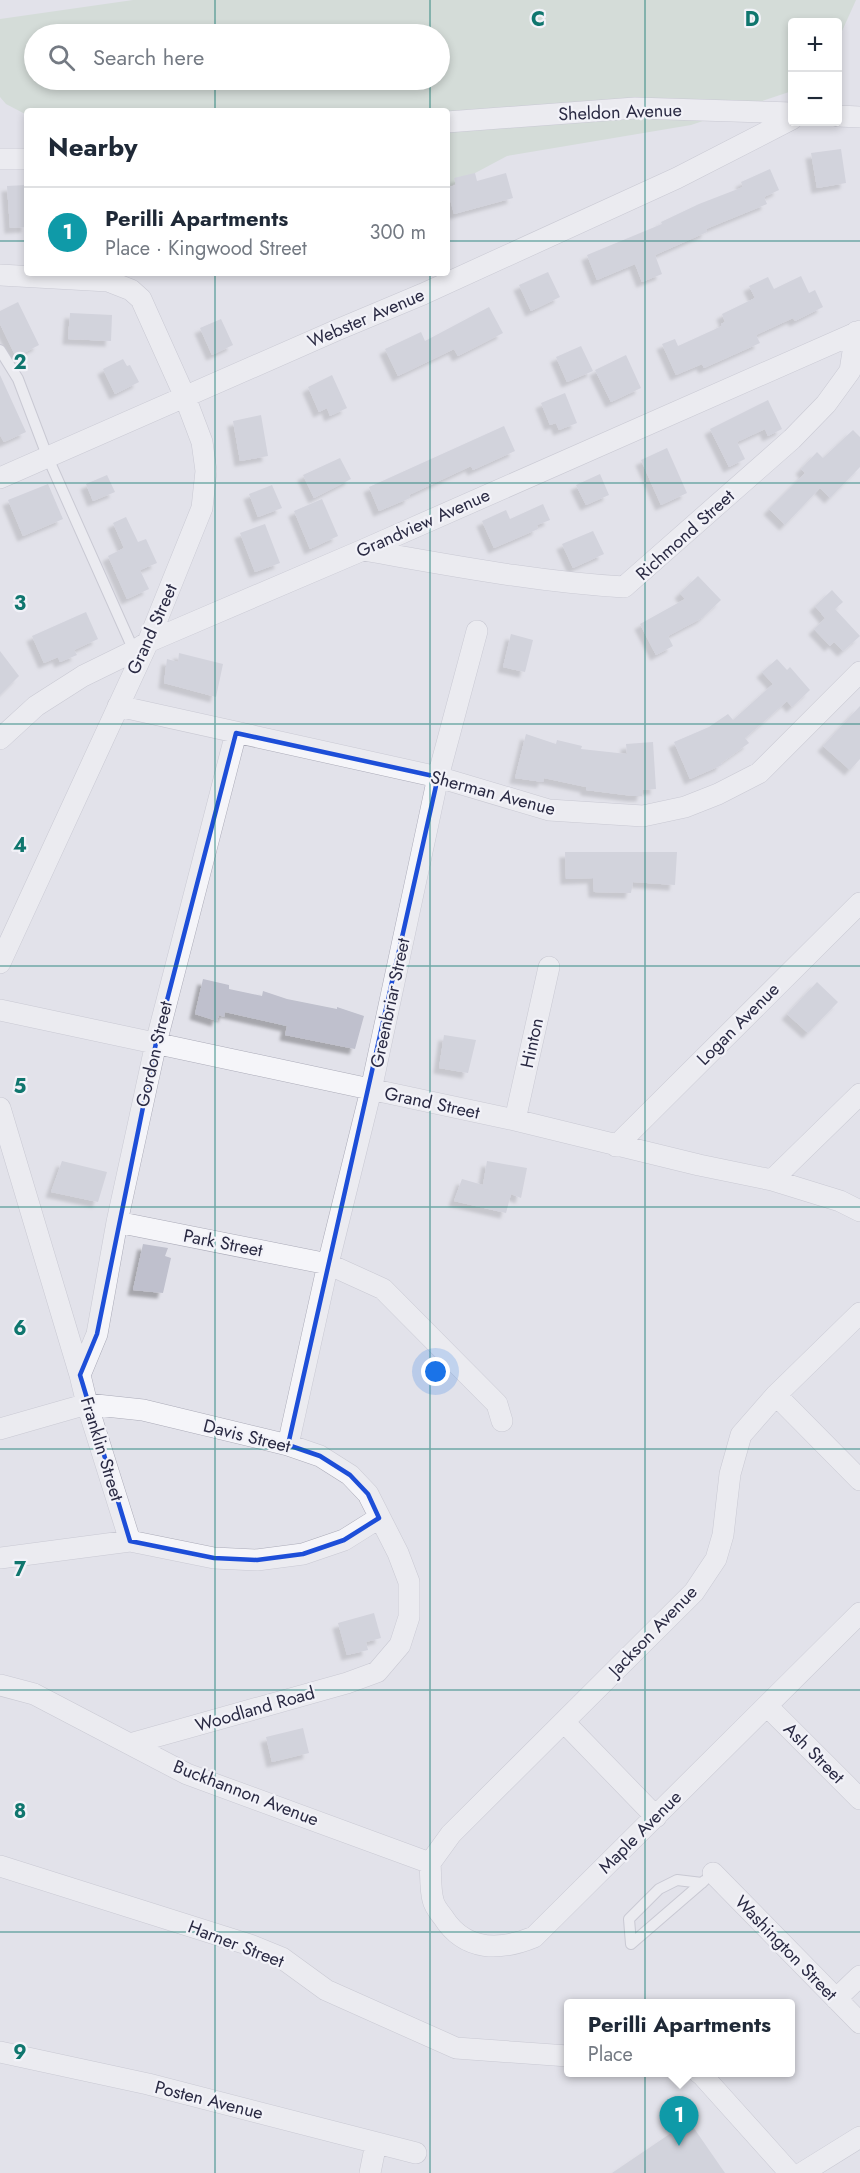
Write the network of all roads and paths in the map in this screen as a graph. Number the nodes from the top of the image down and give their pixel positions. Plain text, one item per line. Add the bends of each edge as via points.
1 (788, 113) edge
2 (842, 116) edge
3 (860, 117) edge
4 (788, 121) edge
5 (450, 122) edge
6 (0, 159) edge
7 (24, 159) edge
8 (0, 275) edge
9 (858, 331) edge
10 (0, 350) edge
11 (185, 397) junction
12 (48, 458) junction
13 (0, 478) edge
14 (363, 550) junction
15 (477, 631) dead end
16 (141, 647) junction
17 (860, 672) edge
18 (118, 705) junction
19 (236, 733) junction
20 (0, 739) edge
21 (438, 777) junction
22 (860, 903) edge
23 (0, 963) edge
24 (549, 967) dead end
25 (0, 1010) edge
26 (156, 1043) junction
27 (371, 1090) junction
28 (860, 1094) edge
29 (0, 1108) edge
30 (515, 1120) junction
31 (616, 1146) junction
32 (772, 1180) junction
33 (860, 1211) edge
34 (117, 1222) junction
35 (328, 1264) junction
36 (860, 1313) edge
37 (80, 1375) junction
38 (776, 1395) junction
39 (87, 1404) junction
40 (502, 1421) dead end
41 (0, 1429) edge
42 (288, 1445) junction
43 (860, 1480) edge
44 (379, 1518) junction
45 (130, 1541) junction
46 (0, 1558) edge
47 (860, 1613) edge
48 (377, 1672) joint
49 (0, 1684) edge
50 (767, 1706) junction
51 (564, 1722) junction
52 (133, 1743) junction
53 (860, 1799) edge
54 (656, 1817) junction
55 (430, 1863) junction
56 (0, 1866) edge
57 (707, 1878) junction
58 (860, 1976) edge
59 (836, 1999) junction
60 (860, 2023) edge
61 (0, 2052) edge
62 (564, 2056) edge
63 (704, 2077) edge
64 (860, 2137) edge
65 (376, 2143) junction
66 (416, 2153) dead end
67 (370, 2173) edge
68 (790, 2173) edge
69 (802, 2173) edge

1 - 5 street, Sheldon Avenue via 635,108
2 - 3 street
4 - 11 street, Webster Avenue via 656,188
6 - 7 street
8 - 11 street, Grand Street via 108,281 131,290 141,299
9 - 14 street, Grandview Avenue
9 - 14 street, Richmond Street via 850,372 826,404 792,439 624,587 511,576
10 - 12 lane via 18,379
11 - 12 street, Webster Avenue
11 - 16 street, Grand Street via 202,442 206,471 202,508
12 - 13 street, Webster Avenue
12 - 16 lane
14 - 16 street, Grandview Avenue
15 - 21 street, Greenbriar Street
16 - 18 street, Grand Street
16 - 20 street, Grandview Avenue via 83,676 36,706
17 - 21 street, Sherman Avenue via 759,773 685,807 643,816 549,810
18 - 19 street, Sherman Avenue
18 - 23 street, Grand Street
19 - 21 street, Sherman Avenue
19 - 26 street, Gordon Street
21 - 27 street, Greenbriar Street
22 - 31 street, Logan Avenue
24 - 30 street, Hinton
25 - 26 street, Grand Street
26 - 27 street, Grand Street
26 - 34 street, Gordon Street
27 - 30 street, Grand Street
27 - 35 street, Greenbriar Street
28 - 32 street
29 - 37 street, Franklin Street
30 - 31 street, Grand Street
31 - 32 street, Grand Street
32 - 33 street, Grand Street
34 - 35 street, Park Street
34 - 37 street, Gordon Street via 97,1334
35 - 40 street, Park Street via 383,1289 497,1404
35 - 42 street, Greenbriar Street
36 - 38 street, Jackson Avenue
37 - 39 street, Franklin Street
38 - 43 street
38 - 51 street, Jackson Avenue via 741,1435 730,1474 723,1535 716,1559 694,1592
39 - 41 street
39 - 42 street, Davis Street via 143,1410
39 - 45 street, Franklin Street
42 - 44 street, Davis Street via 320,1456 350,1475 368,1494
44 - 45 street via 344,1540 303,1554 256,1560 214,1558
44 - 48 street, Davis Street via 409,1582 409,1617 400,1645
45 - 46 street
47 - 50 street, Maple Avenue
48 - 52 street, Woodland Road
49 - 52 street, Buckhannon Avenue via 34,1694
50 - 53 street, Ash Street
50 - 54 street, Maple Avenue
51 - 54 street
51 - 55 street, Jackson Avenue via 451,1834
52 - 55 street, Buckhannon Avenue via 188,1774
54 - 55 street, Maple Avenue via 534,1937 514,1945 491,1947 462,1938 446,1923 433,1902
56 - 62 street, Harner Street via 250,1945 282,1958 326,1989 456,2048
57 - 57 lane via 667,1914 631,1944 630,1919 659,1889 677,1880
57 - 59 street, Washington Street
58 - 59 street
59 - 60 street, Washington Street
61 - 65 street, Posten Avenue via 148,2084
63 - 68 street
64 - 69 street
65 - 66 street, Posten Avenue
65 - 67 street

